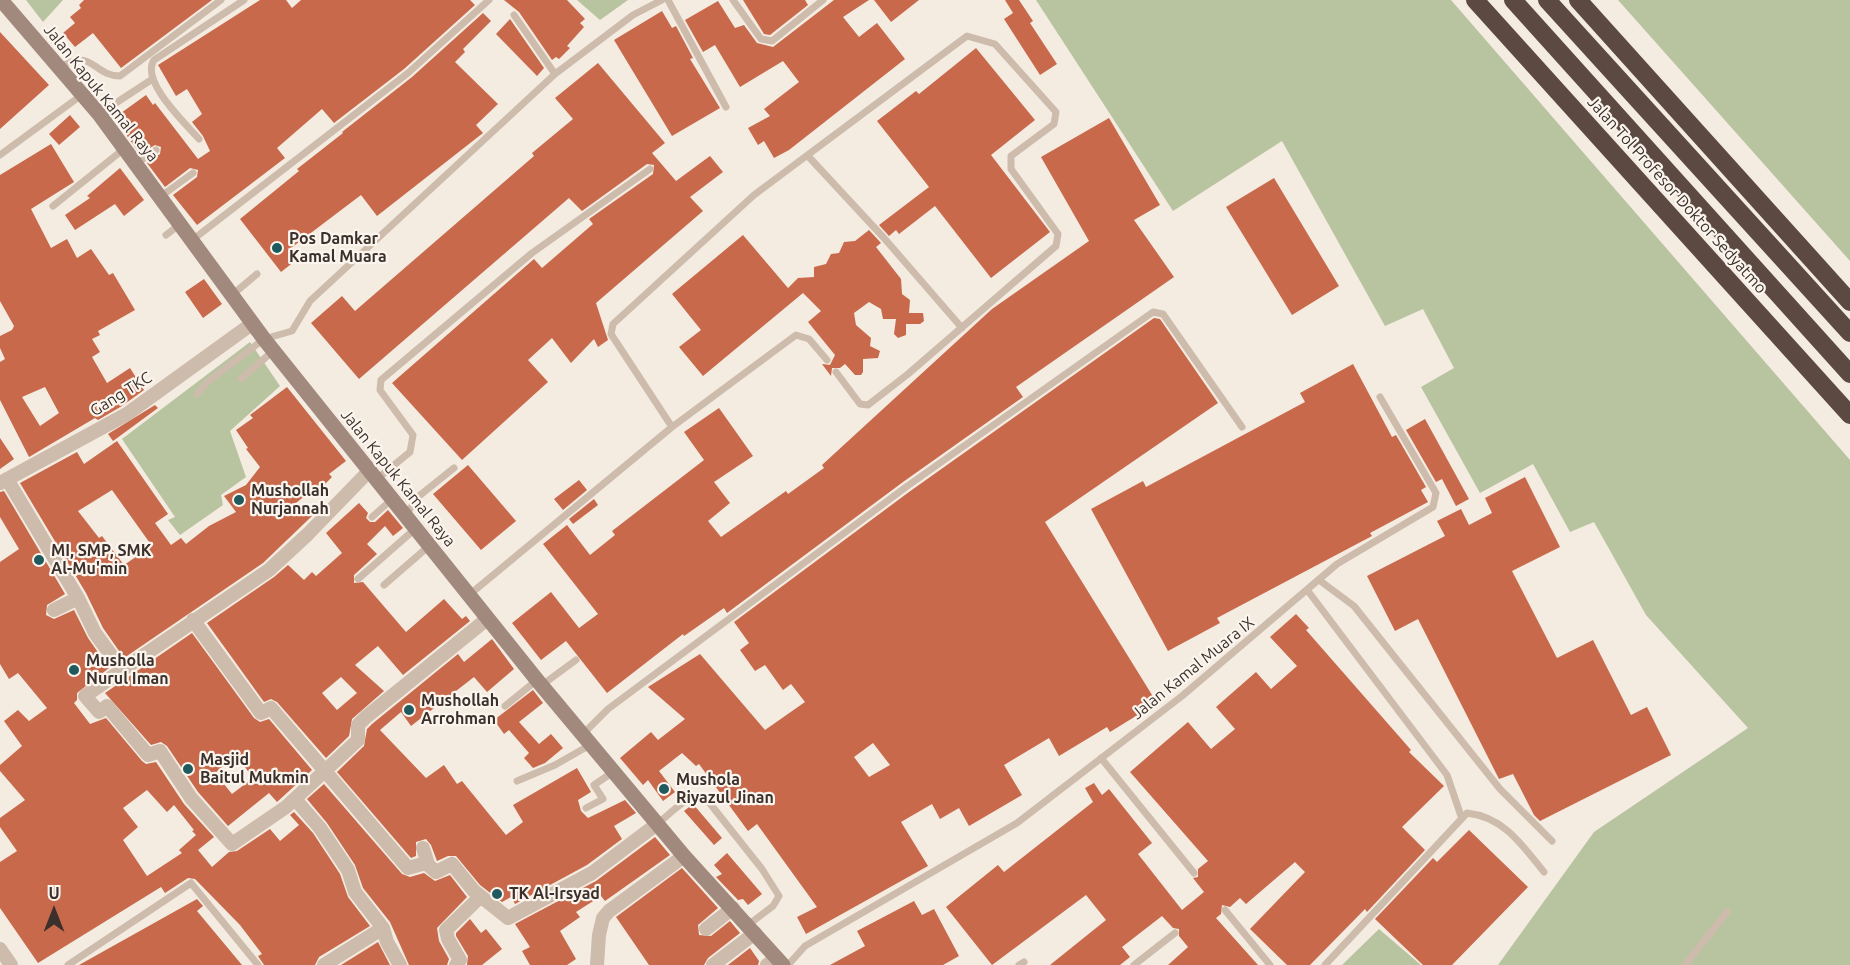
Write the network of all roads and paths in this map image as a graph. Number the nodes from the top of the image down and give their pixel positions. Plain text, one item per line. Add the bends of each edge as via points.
1 (221, 0) edge
2 (244, 0) edge
3 (489, 0) edge
4 (662, 0) edge
5 (668, 0) edge
6 (733, 0) edge
7 (823, 0) edge
8 (1475, 0) edge
9 (1514, 0) edge
10 (1547, 0) edge
11 (1578, 0) edge
12 (1, 2) edge
13 (514, 15) dead end
14 (61, 67) junction
15 (555, 74) junction
16 (151, 80) junction
17 (83, 94) junction
18 (726, 107) dead end
19 (99, 114) junction
20 (199, 139) dead end
21 (125, 148) junction
22 (156, 150) dead end
23 (0, 154) edge
24 (808, 156) junction
25 (136, 164) junction
26 (650, 169) dead end
27 (193, 173) dead end
28 (160, 197) junction
29 (52, 206) dead end
30 (179, 225) junction
31 (166, 235) dead end
32 (191, 241) junction
33 (257, 274) dead end
34 (232, 295) junction
35 (1850, 302) edge
36 (253, 323) junction
37 (963, 328) junction
38 (1850, 333) edge
39 (268, 345) junction
40 (827, 360) dead end
41 (836, 372) dead end
42 (1850, 374) edge
43 (241, 379) dead end
44 (197, 394) dead end
45 (1380, 397) dead end
46 (1850, 415) edge
47 (672, 427) junction
48 (1242, 427) dead end
49 (454, 468) dead end
50 (372, 476) junction
51 (3, 481) edge
52 (391, 500) junction
53 (372, 516) dead end
54 (405, 516) junction
55 (415, 529) junction
56 (429, 546) junction
57 (358, 579) dead end
58 (1319, 580) junction
59 (384, 585) dead end
60 (1308, 591) junction
61 (468, 596) junction
62 (78, 597) junction
63 (54, 610) dead end
64 (487, 619) junction
65 (193, 620) junction
66 (576, 660) dead end
67 (122, 670) junction
68 (539, 683) junction
69 (505, 706) dead end
70 (586, 740) junction
71 (1101, 758) junction
72 (326, 771) junction
73 (613, 772) junction
74 (517, 781) dead end
75 (295, 799) junction
76 (586, 808) dead end
77 (1461, 816) junction
78 (657, 824) junction
79 (1552, 842) dead end
80 (423, 848) dead end
81 (684, 856) junction
82 (428, 864) junction
83 (1544, 872) dead end
84 (1194, 873) dead end
85 (480, 897) junction
86 (733, 908) junction
87 (1225, 910) dead end
88 (1727, 912) dead end
89 (383, 928) junction
90 (706, 929) dead end
91 (752, 929) junction
92 (1175, 933) dead end
93 (0, 949) edge
94 (778, 963) edge
95 (11, 965) edge
96 (68, 965) edge
97 (258, 965) edge
98 (324, 965) edge
99 (400, 965) edge
100 (456, 965) edge
101 (597, 965) edge
102 (713, 965) edge
103 (1134, 965) edge
104 (1270, 965) edge
105 (1325, 965) edge
106 (1685, 965) edge

1 - 14 lane via 120,76 111,76 86,60 75,59
2 - 16 lane via 154,60
3 - 32 lane via 408,73
4 - 15 lane via 633,15
5 - 18 lane
6 - 7 lane via 766,41 772,41
8 - 46 highway, Jalan Tol Profesor Doktor Sedyatmo
9 - 42 highway, Jalan Tol Profesor Doktor Sedyatmo
10 - 38 highway
11 - 35 highway
12 - 14 main road, Jalan Kapuk Kamal Raya
13 - 15 lane
14 - 17 main road, Jalan Kapuk Kamal Raya
15 - 39 lane via 310,301 291,332
16 - 19 lane
16 - 20 lane
17 - 19 main road, Jalan Kapuk Kamal Raya
17 - 23 lane
19 - 21 main road, Jalan Kapuk Kamal Raya
21 - 25 main road, Jalan Kapuk Kamal Raya
21 - 29 lane
22 - 25 lane
24 - 37 lane
24 - 37 lane via 967,36 995,44 1056,112 1054,124 1011,156 1011,169 1058,239 1051,252
24 - 47 lane via 754,195 613,324 611,334
25 - 28 main road, Jalan Kapuk Kamal Raya
26 - 50 lane via 532,253 381,380 380,390 413,435 413,444 410,452
27 - 28 lane
28 - 30 main road, Jalan Kapuk Kamal Raya
30 - 31 lane
30 - 32 main road, Jalan Kapuk Kamal Raya
32 - 34 main road, Jalan Kapuk Kamal Raya
33 - 34 lane
34 - 36 main road, Jalan Kapuk Kamal Raya
36 - 39 main road, Jalan Kapuk Kamal Raya
36 - 51 street, Gang TKC via 127,414
37 - 41 lane via 867,405 860,404
39 - 43 lane
39 - 44 lane via 206,383
39 - 50 main road, Jalan Kapuk Kamal Raya
40 - 47 lane via 809,339 796,335
45 - 58 lane, Jalan Kamal Muara IX via 1436,494 1436,502 1337,564
47 - 61 lane
48 - 70 lane via 1163,314 1153,312 897,494 608,709
49 - 54 lane via 418,496
50 - 52 main road, Jalan Kapuk Kamal Raya
50 - 65 street via 269,570
51 - 62 street
52 - 53 lane
52 - 54 main road, Jalan Kapuk Kamal Raya
54 - 55 main road, Jalan Kapuk Kamal Raya
55 - 56 main road, Jalan Kapuk Kamal Raya
55 - 57 lane
56 - 59 lane
56 - 61 main road, Jalan Kapuk Kamal Raya
58 - 60 lane, Jalan Kamal Muara IX
58 - 79 lane via 1354,606 1500,789
60 - 71 lane, Jalan Kamal Muara IX
60 - 77 lane via 1447,775
61 - 64 main road, Jalan Kapuk Kamal Raya
62 - 63 street
62 - 67 street via 90,625
64 - 68 main road, Jalan Kapuk Kamal Raya
64 - 72 street via 366,717 358,725 357,740
65 - 67 street
65 - 72 street via 261,713 271,708
66 - 68 lane
67 - 75 street via 85,696 99,712 107,706 116,714 148,755 160,751 191,798 230,844
68 - 69 lane
68 - 70 main road, Jalan Kapuk Kamal Raya
70 - 73 main road, Jalan Kapuk Kamal Raya
70 - 74 lane via 555,765
71 - 84 lane
71 - 94 lane, Jalan Kamal Muara IX via 1017,823
72 - 75 street
72 - 82 street via 408,868
73 - 76 lane via 594,785 603,799
73 - 78 main road, Jalan Kapuk Kamal Raya
75 - 89 street via 320,828 348,870 355,892
77 - 83 lane via 1476,814 1511,831
77 - 105 lane
78 - 81 main road, Jalan Kapuk Kamal Raya
78 - 85 street via 592,873 508,918
78 - 91 lane via 690,799 704,796 762,868 779,896
80 - 82 street
81 - 86 main road, Jalan Kapuk Kamal Raya
81 - 101 street via 603,918
82 - 85 street via 436,872 453,864
85 - 100 street via 446,930 460,960
86 - 90 street
86 - 91 main road, Jalan Kapuk Kamal Raya
87 - 104 lane
88 - 106 lane
89 - 98 street
89 - 99 street
91 - 94 main road, Jalan Kapuk Kamal Raya
91 - 102 street
92 - 103 lane
93 - 95 street
96 - 97 lane via 191,883

